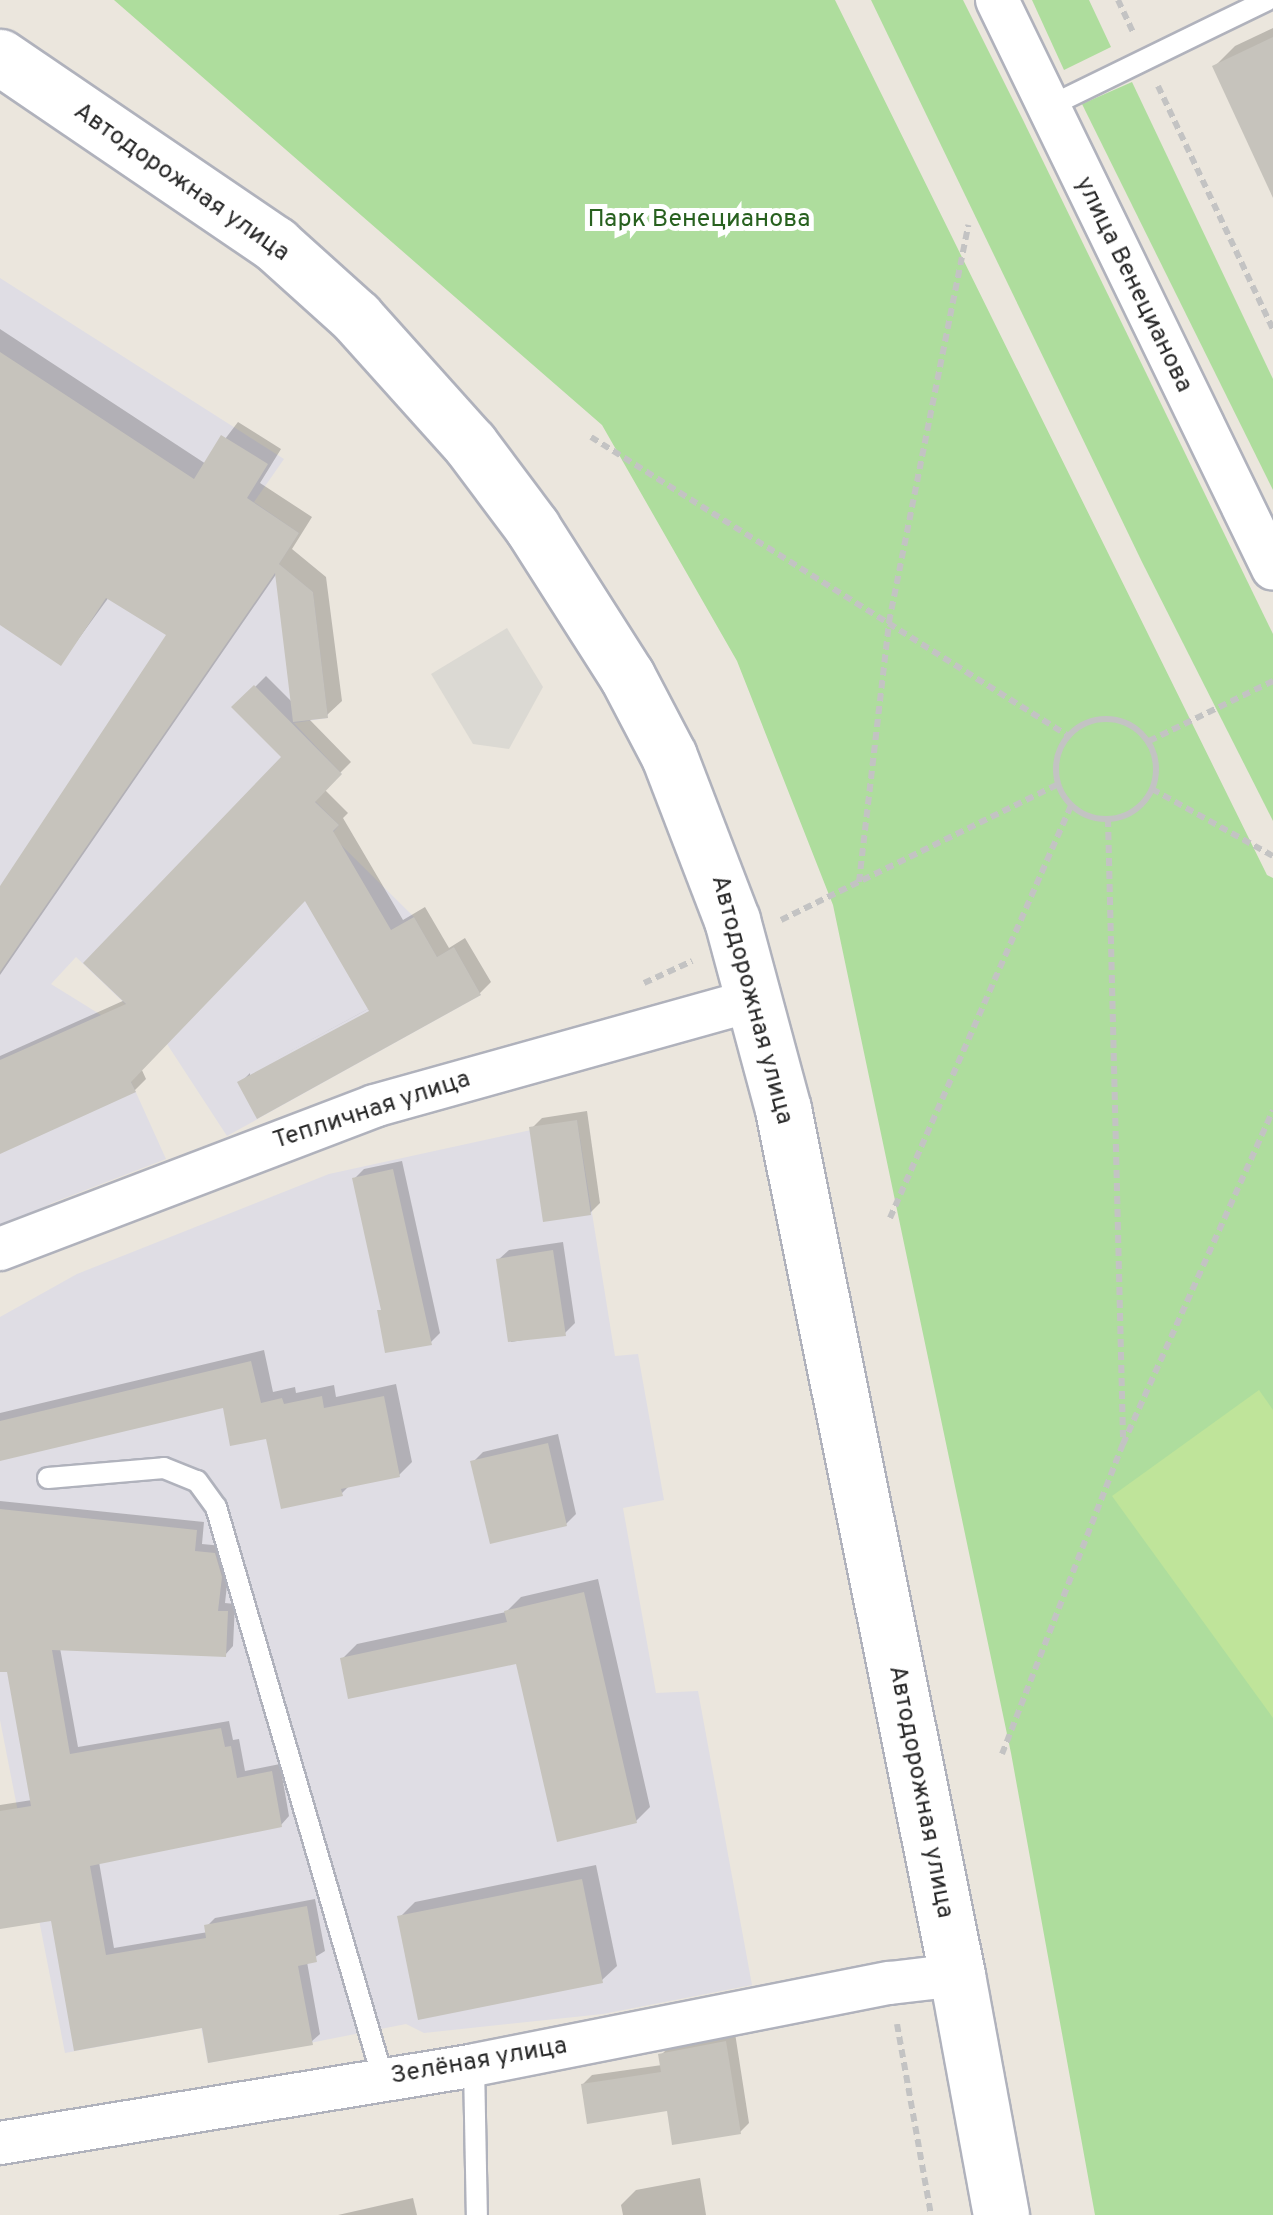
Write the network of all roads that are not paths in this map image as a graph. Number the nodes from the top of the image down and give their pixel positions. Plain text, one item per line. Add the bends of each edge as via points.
1 (997, 0) edge
2 (1266, 0) edge
3 (0, 58) edge
4 (1046, 108) junction
5 (1273, 569) edge
6 (754, 1000) junction
7 (0, 1250) edge
8 (48, 1478) dead end
9 (957, 1975) junction
10 (474, 2065) junction
11 (383, 2079) junction
12 (0, 2143) edge
13 (477, 2215) edge
14 (1001, 2215) edge

1 - 4 street, улица Венецианова
2 - 4 lane
3 - 6 main road, Автодорожная улица via 275,244 356,318 470,444 578,597 669,756 709,850
4 - 5 street, улица Венецианова
6 - 7 street, Тепличная улица via 374,1106
6 - 9 main road, Автодорожная улица via 783,1109
8 - 11 lane via 164,1468 197,1481 216,1507
9 - 10 street, Зелёная улица
9 - 14 main road, Автодорожная улица
10 - 11 street, Зелёная улица
10 - 13 lane
11 - 12 street, Зелёная улица

